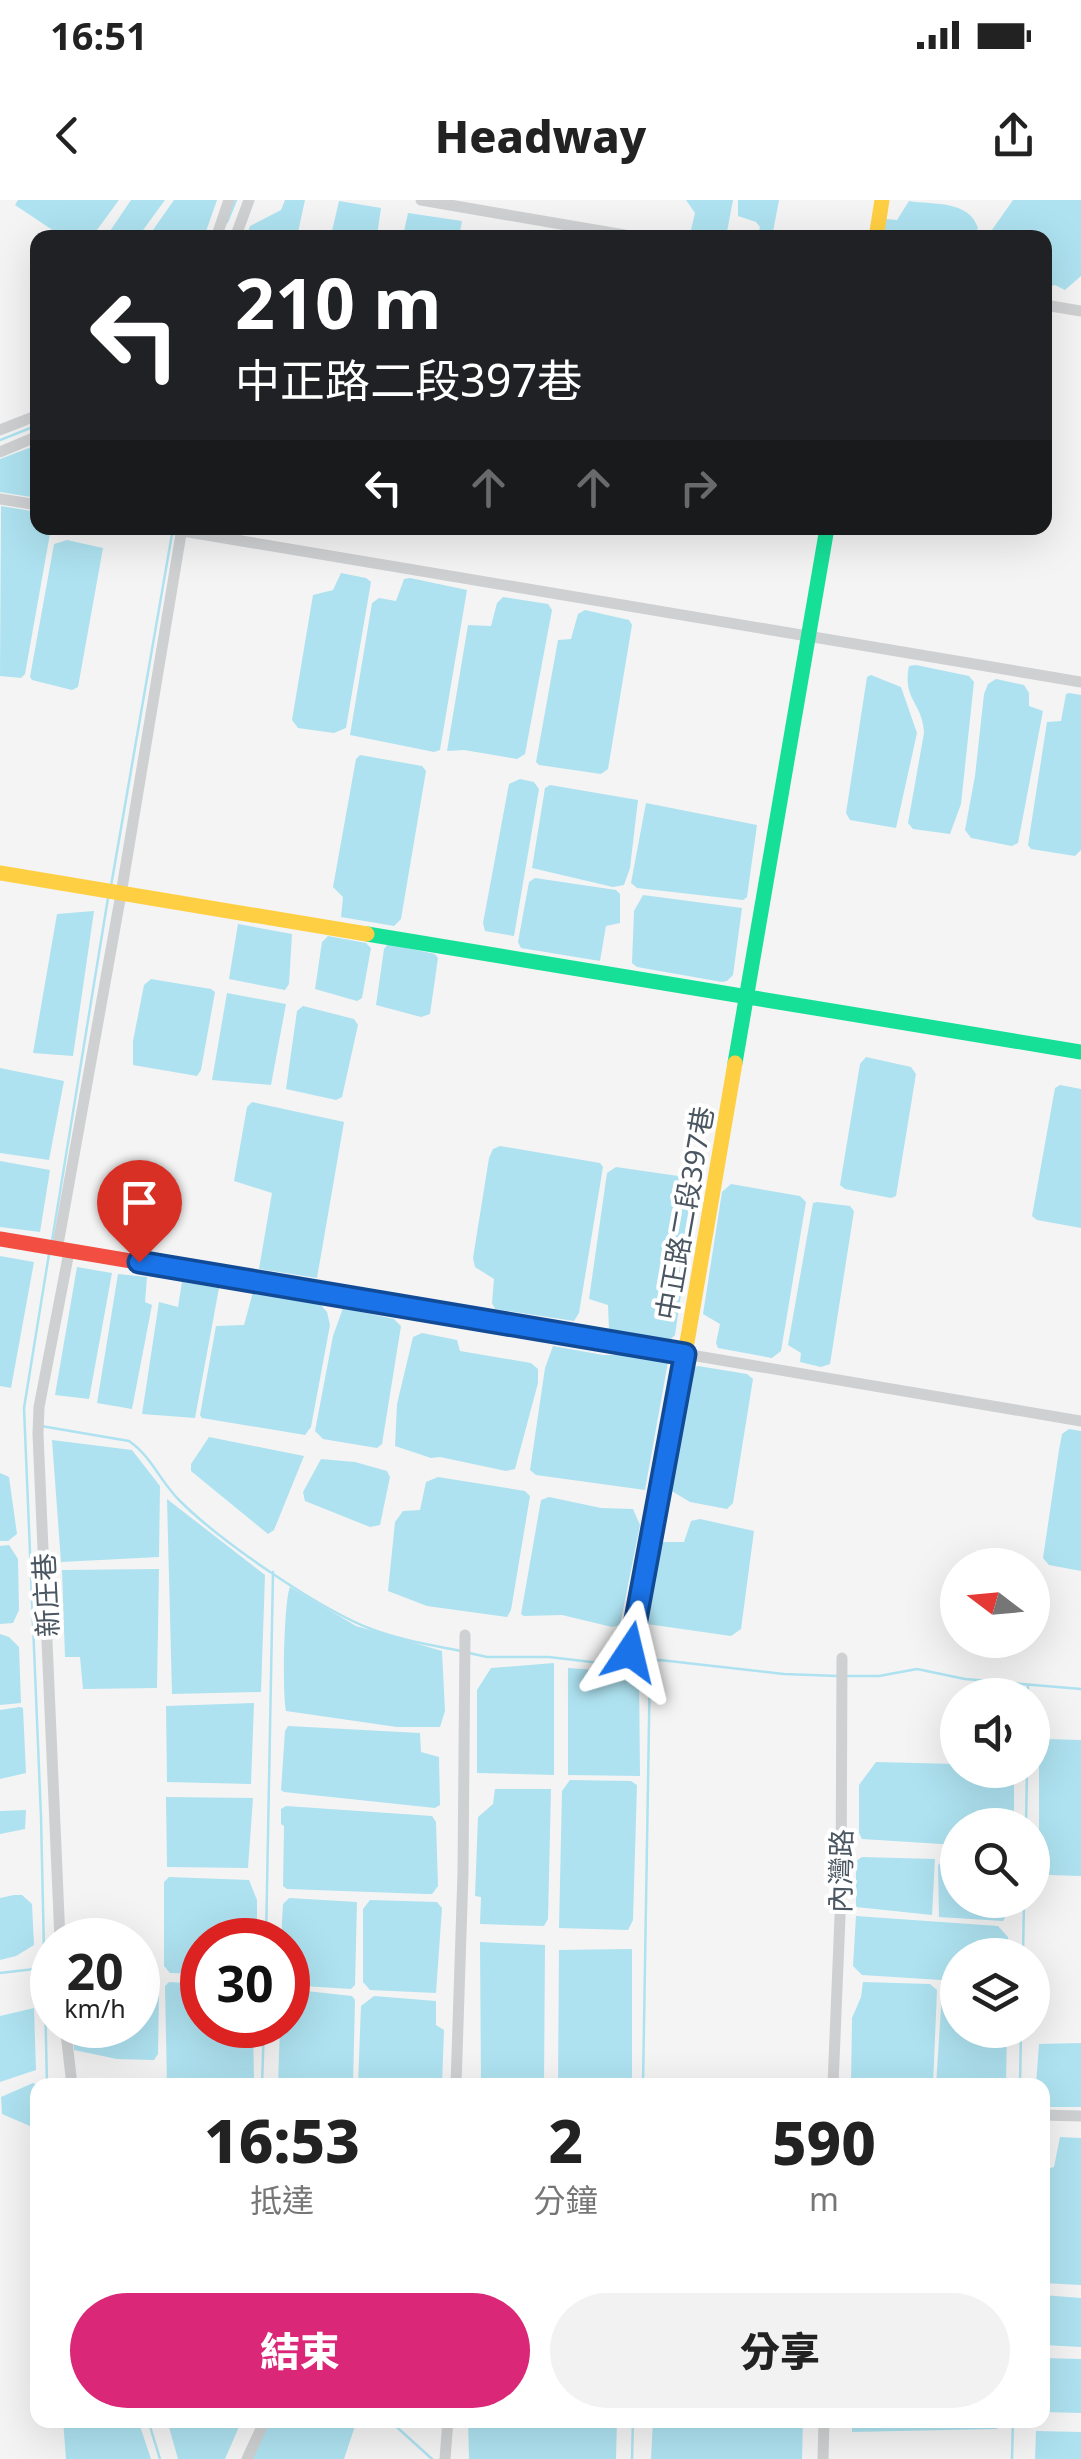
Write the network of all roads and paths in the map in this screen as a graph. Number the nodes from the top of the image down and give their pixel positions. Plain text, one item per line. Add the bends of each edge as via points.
1 (229, 200) edge
2 (249, 200) edge
3 (421, 200) edge
4 (882, 200) edge
5 (219, 230) edge
6 (238, 230) edge
7 (595, 230) edge
8 (877, 230) edge
9 (1052, 306) edge
10 (1081, 312) edge
11 (30, 417) edge
12 (2, 426) edge
13 (30, 439) edge
14 (0, 452) edge
15 (0, 499) edge
16 (30, 505) edge
17 (181, 535) edge
18 (217, 535) edge
19 (826, 535) edge
20 (809, 635) junction
21 (1081, 682) edge
22 (0, 874) edge
23 (121, 894) junction
24 (747, 996) junction
25 (1081, 1052) edge
26 (0, 1240) edge
27 (63, 1251) junction
28 (685, 1354) junction
29 (1081, 1421) edge
30 (465, 1635) dead end
31 (630, 1652) dead end
32 (842, 1658) dead end
33 (59, 1918) edge
34 (67, 2048) edge
35 (71, 2078) edge
36 (456, 2078) edge
37 (833, 2078) edge
38 (1050, 2115) edge
39 (1081, 2116) edge
40 (261, 2428) edge
41 (448, 2428) edge
42 (824, 2428) edge
43 (446, 2457) edge
44 (247, 2459) edge
45 (823, 2459) edge

1 - 5 street
2 - 6 street
3 - 7 street
4 - 8 street
9 - 10 street
11 - 12 street
13 - 14 street
15 - 16 street
17 - 23 street, 新庄巷
18 - 20 street
19 - 20 street, 中正路二段397巷
20 - 21 street
20 - 24 street, 中正路二段397巷
22 - 23 street
23 - 24 street
23 - 27 street, 新庄巷
24 - 25 street
24 - 28 street, 中正路二段397巷
26 - 27 street, 中正路二段397巷
27 - 28 street, 中正路二段397巷
27 - 33 street, 新庄巷 via 38,1434
28 - 29 street
28 - 31 street
30 - 36 street
32 - 37 street, 內灣路
34 - 35 street
38 - 39 street
40 - 44 street
41 - 43 street
42 - 45 street

